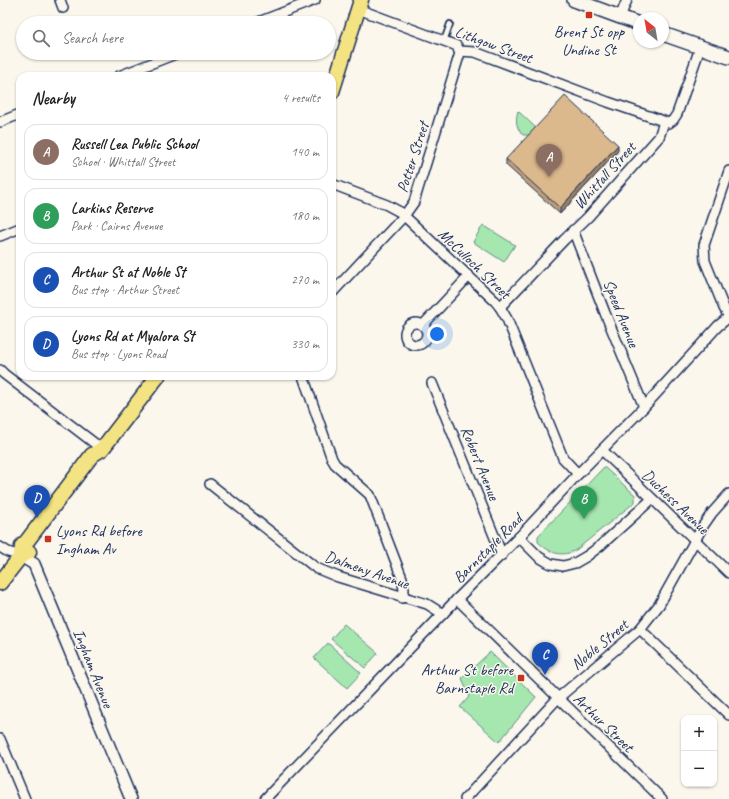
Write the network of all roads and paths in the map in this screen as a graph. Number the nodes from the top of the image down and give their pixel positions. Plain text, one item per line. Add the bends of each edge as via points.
1 (315, 0) edge
2 (574, 0) edge
3 (627, 0) edge
4 (360, 5) edge
5 (274, 16) edge
6 (620, 17) junction
7 (633, 22) edge
8 (450, 24) dead end
9 (669, 36) edge
10 (444, 41) junction
11 (700, 48) junction
12 (459, 51) junction
13 (729, 57) edge
14 (160, 60) edge
15 (129, 72) edge
16 (336, 80) edge
17 (16, 116) edge
18 (0, 122) edge
19 (664, 122) junction
20 (729, 171) edge
21 (336, 186) edge
22 (404, 216) junction
23 (16, 230) edge
24 (574, 230) junction
25 (0, 236) edge
26 (469, 276) junction
27 (336, 289) edge
28 (500, 307) junction
29 (729, 317) edge
30 (423, 325) dead end
31 (0, 370) edge
32 (20, 380) edge
33 (155, 380) edge
34 (304, 380) edge
35 (432, 383) dead end
36 (17, 384) junction
37 (644, 407) junction
38 (102, 449) junction
39 (602, 450) junction
40 (578, 474) junction
41 (210, 484) dead end
42 (729, 494) edge
43 (652, 499) junction
44 (519, 537) junction
45 (695, 540) junction
46 (0, 547) edge
47 (502, 555) junction
48 (20, 556) junction
49 (729, 573) edge
50 (0, 583) edge
51 (402, 598) junction
52 (457, 599) junction
53 (443, 614) junction
54 (640, 629) junction
55 (558, 698) junction
56 (729, 715) edge
57 (0, 739) edge
58 (24, 799) edge
59 (131, 799) edge
60 (265, 799) edge
61 (465, 799) edge
62 (662, 799) edge

1 - 5 street
2 - 6 main road
3 - 6 street
4 - 10 street, Lithgow Street
4 - 16 main road
6 - 7 main road
8 - 10 lane
9 - 11 main road
10 - 12 street, Lithgow Street via 457,46
11 - 13 main road
11 - 19 street, Whittall Street via 677,114 671,122
12 - 19 street, Lithgow Street via 475,52
12 - 22 street, Potter Street via 417,194
14 - 15 street
17 - 18 street
19 - 24 street, Whittall Street via 659,137
20 - 29 street via 704,245 705,261
21 - 22 street, McCulloch Street via 387,205
22 - 26 street, McCulloch Street
22 - 27 street, Potter Street
23 - 25 street
24 - 28 street, Whittall Street
24 - 37 street, Speed Avenue
26 - 28 street, McCulloch Street
26 - 30 street
28 - 40 street, McCulloch Street via 558,448 563,458
29 - 37 street, Barnstaple Road
31 - 36 street
32 - 36 street
33 - 38 main road
34 - 51 street via 332,459 370,495 402,578
35 - 47 street, Robert Avenue
36 - 38 street
37 - 39 street, Barnstaple Road
38 - 48 main road via 95,466 29,552
39 - 40 street, Barnstaple Road
39 - 43 street, Duchess Avenue
40 - 44 street, Barnstaple Road
41 - 51 street, Dalmeny Avenue via 316,568
42 - 45 street, Noble Street via 712,513
43 - 44 street via 600,546 575,563 563,566 551,564 539,557
43 - 45 street, Duchess Avenue
44 - 47 street, Barnstaple Road
45 - 49 street, Duchess Avenue
45 - 54 street, Noble Street via 659,605
46 - 48 street
47 - 52 street, Barnstaple Road
48 - 50 main road
48 - 59 street, Ingham Avenue via 34,564
51 - 53 street, Dalmeny Avenue via 427,604
52 - 53 street, Barnstaple Road
52 - 55 street, Arthur Street
53 - 60 street, Barnstaple Road
54 - 55 street, Noble Street
54 - 56 street
55 - 61 street, Noble Street
55 - 62 street, Arthur Street
57 - 58 street

